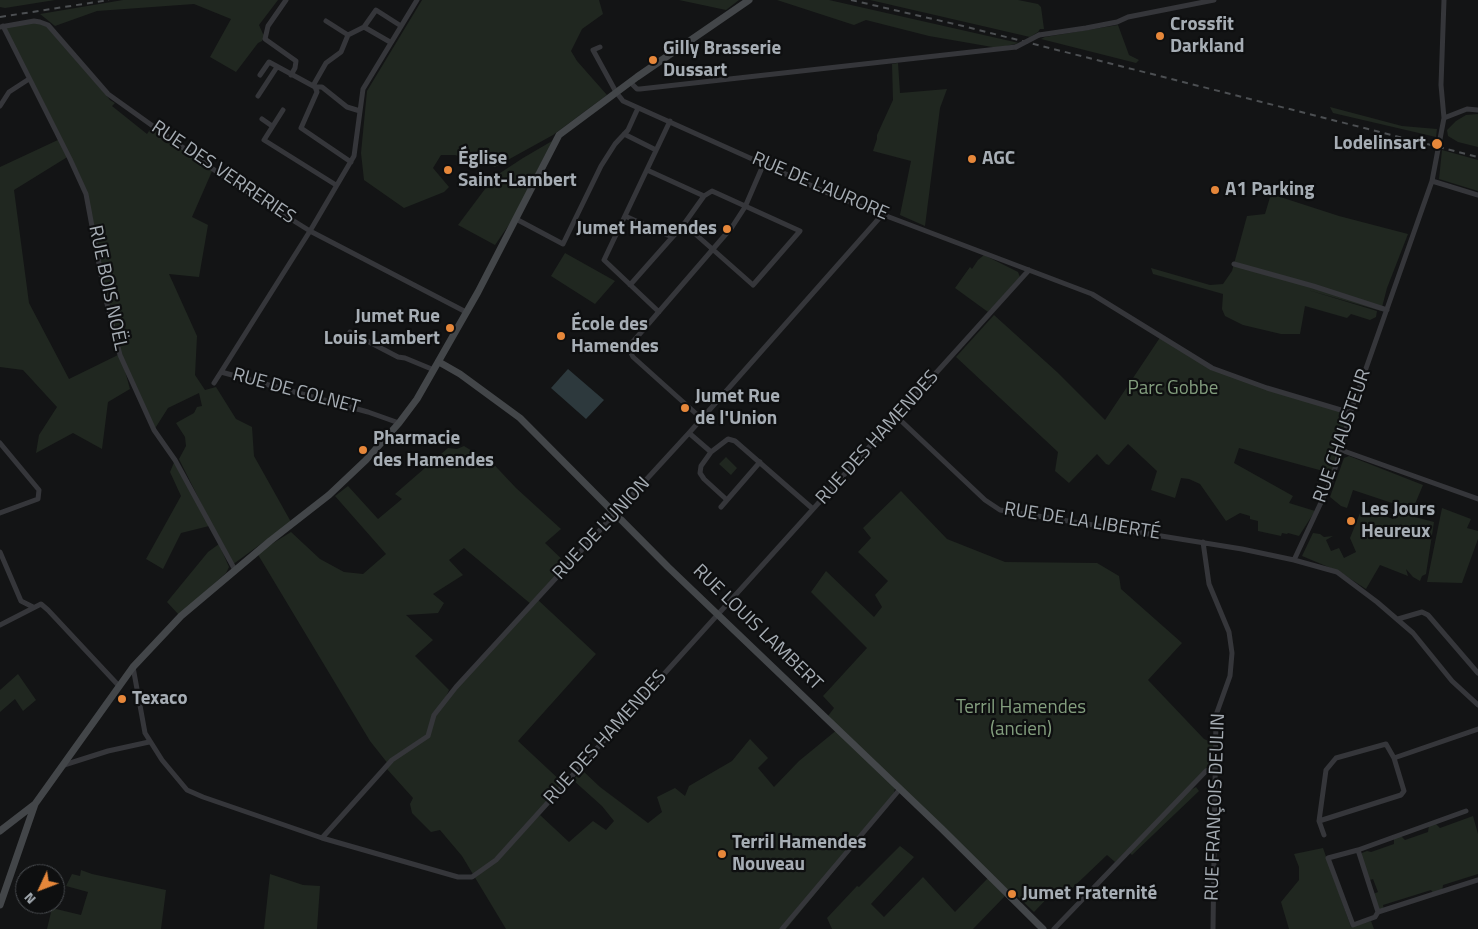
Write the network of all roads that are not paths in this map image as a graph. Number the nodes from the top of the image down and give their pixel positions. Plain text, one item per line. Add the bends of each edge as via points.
1 (286, 0) edge
2 (417, 0) edge
3 (749, 0) edge
4 (1214, 0) edge
5 (1444, 0) edge
6 (326, 21) dead end
7 (401, 26) junction
8 (1, 27) edge
9 (364, 27) junction
10 (348, 35) junction
11 (390, 42) junction
12 (600, 47) dead end
13 (277, 67) junction
14 (260, 75) dead end
15 (291, 75) junction
16 (29, 79) junction
17 (630, 82) junction
18 (315, 87) junction
19 (616, 92) junction
20 (258, 96) dead end
21 (0, 106) edge
22 (638, 108) junction
23 (283, 110) dead end
24 (1478, 110) edge
25 (360, 111) junction
26 (1444, 118) junction
27 (262, 119) dead end
28 (670, 121) junction
29 (272, 126) junction
30 (624, 134) junction
31 (656, 150) junction
32 (351, 162) junction
33 (764, 163) junction
34 (647, 170) junction
35 (1432, 181) junction
36 (336, 185) junction
37 (1478, 195) edge
38 (704, 196) junction
39 (746, 207) junction
40 (882, 215) junction
41 (625, 216) junction
42 (516, 219) junction
43 (684, 224) junction
44 (310, 231) junction
45 (672, 237) junction
46 (714, 251) junction
47 (1234, 264) dead end
48 (1029, 270) junction
49 (630, 284) junction
50 (1386, 310) junction
51 (466, 312) junction
52 (659, 312) junction
53 (350, 332) dead end
54 (440, 362) junction
55 (434, 370) junction
56 (221, 372) junction
57 (214, 383) dead end
58 (1351, 412) junction
59 (897, 417) junction
60 (702, 419) junction
61 (399, 423) junction
62 (689, 434) junction
63 (0, 443) edge
64 (1341, 450) junction
65 (710, 452) junction
66 (760, 462) junction
67 (1478, 499) edge
68 (727, 500) junction
69 (721, 507) dead end
70 (813, 510) junction
71 (0, 512) edge
72 (615, 515) junction
73 (1204, 542) junction
74 (0, 552) edge
75 (1294, 560) junction
76 (235, 570) junction
77 (33, 607) junction
78 (719, 614) junction
79 (1398, 619) junction
80 (0, 625) edge
81 (133, 668) junction
82 (1478, 673) edge
83 (119, 686) junction
84 (1478, 705) edge
85 (1478, 729) edge
86 (149, 742) junction
87 (1394, 758) junction
88 (64, 765) junction
89 (1215, 766) junction
90 (900, 789) junction
91 (35, 804) junction
92 (1466, 811) dead end
93 (1319, 821) junction
94 (0, 831) edge
95 (1324, 835) dead end
96 (322, 838) junction
97 (1358, 850) junction
98 (1478, 880) edge
99 (0, 905) edge
100 (1378, 912) junction
101 (782, 929) edge
102 (1043, 929) edge
103 (1054, 929) edge
104 (1212, 929) edge

1 - 15 street via 268,26 265,39 296,61
2 - 7 street
3 - 17 main road
4 - 17 street, bridge via 1117,22 1039,35 1016,47 640,89
5 - 26 street, RUE CHAUSTEUR via 1441,84
6 - 10 street
7 - 9 street via 376,10
7 - 11 street
8 - 16 street, RUE BOIS NOËL
8 - 44 street, RUE DES VERRERIES via 34,22 48,26 108,94 227,179
9 - 10 street
9 - 11 street
10 - 18 street via 341,52 326,63
11 - 25 street via 363,89
12 - 19 street via 593,50
13 - 14 street via 269,62
13 - 15 street
13 - 20 street
15 - 18 street
16 - 21 street via 9,92
16 - 76 street, RUE BOIS NOËL via 86,194 105,296 120,354 154,430 175,460
17 - 19 main road
18 - 25 street via 322,87 347,107
18 - 32 street via 318,92 301,128
19 - 22 street, RUE DE L'AURORE via 622,101
19 - 42 main road via 559,135
22 - 28 street, RUE DE L'AURORE
22 - 30 street
23 - 29 street
24 - 26 street via 1467,109
25 - 32 street
26 - 35 street, RUE CHAUSTEUR
27 - 29 street
28 - 31 street
28 - 33 street, RUE DE L'AURORE
29 - 36 street via 264,140
30 - 31 street
30 - 42 street via 601,166 562,244
31 - 34 street
32 - 36 street, RUE DE COLNET
33 - 39 street
33 - 40 street, RUE DE L'AURORE
34 - 38 street
34 - 41 street
35 - 37 street
35 - 50 street, RUE CHAUSTEUR
36 - 44 street, RUE DE COLNET
38 - 39 street via 712,191
38 - 43 street
39 - 46 street
39 - 46 street via 800,231 753,285
40 - 48 street, RUE DE L'AURORE
40 - 60 street, RUE DE L'UNION
41 - 45 street
41 - 49 street via 604,260
42 - 51 main road
43 - 45 street
43 - 46 street
44 - 51 street, RUE DES VERRERIES
44 - 56 street, RUE DE COLNET
45 - 49 street
46 - 52 street
47 - 50 street
48 - 58 street, RUE DE L'AURORE via 1092,294 1212,368
48 - 59 street, RUE DES HAMENDES
49 - 52 street
50 - 58 street, RUE CHAUSTEUR
51 - 54 main road
52 - 60 street via 630,344 630,351
53 - 55 street via 398,358
54 - 55 main road
54 - 72 main road, RUE LOUIS LAMBERT via 520,418
55 - 61 main road
56 - 57 street, RUE DE COLNET
56 - 61 street, RUE DE COLNET
58 - 64 street, RUE CHAUSTEUR
59 - 70 street, RUE DES HAMENDES
59 - 73 street, RUE DE LA LIBERTÉ via 984,500 1000,510
60 - 62 street, RUE DE L'UNION
61 - 76 main road via 335,490
62 - 65 street
62 - 72 street, RUE DE L'UNION
63 - 71 street via 39,492 38,499
64 - 67 street
64 - 75 street, RUE CHAUSTEUR via 1332,480
65 - 66 street via 728,439
65 - 68 street via 700,473
66 - 68 street
66 - 70 street
68 - 69 street
70 - 78 street, RUE DES HAMENDES
72 - 78 main road, RUE LOUIS LAMBERT
72 - 96 street, RUE DE L'UNION via 436,710 426,738 392,760
73 - 75 street, RUE DE LA LIBERTÉ
73 - 89 street, RUE FRANÇOIS DEULIN via 1209,584 1229,632 1232,654 1230,676 1216,715
74 - 77 street via 21,601
75 - 79 street via 1337,572
76 - 81 main road via 181,616
77 - 80 street
77 - 83 street via 41,604 48,610
78 - 90 main road, RUE LOUIS LAMBERT
78 - 96 street, RUE DES HAMENDES via 491,864 472,877 458,877
79 - 82 street via 1422,612 1428,615
79 - 84 street
81 - 83 main road
81 - 86 street, RUE DES HAMENDES
83 - 88 main road
85 - 87 street
86 - 88 street
86 - 96 street, RUE DES HAMENDES via 187,790
87 - 93 street via 1404,791 1401,795
87 - 93 street via 1386,744 1336,758 1326,770
88 - 91 main road
89 - 103 street
89 - 104 street, RUE FRANÇOIS DEULIN
90 - 101 street
90 - 102 main road, RUE LOUIS LAMBERT
91 - 94 main road
91 - 99 main road
92 - 97 street
93 - 95 street
97 - 100 street
97 - 100 street via 1328,858 1353,925 1374,917
98 - 100 street

